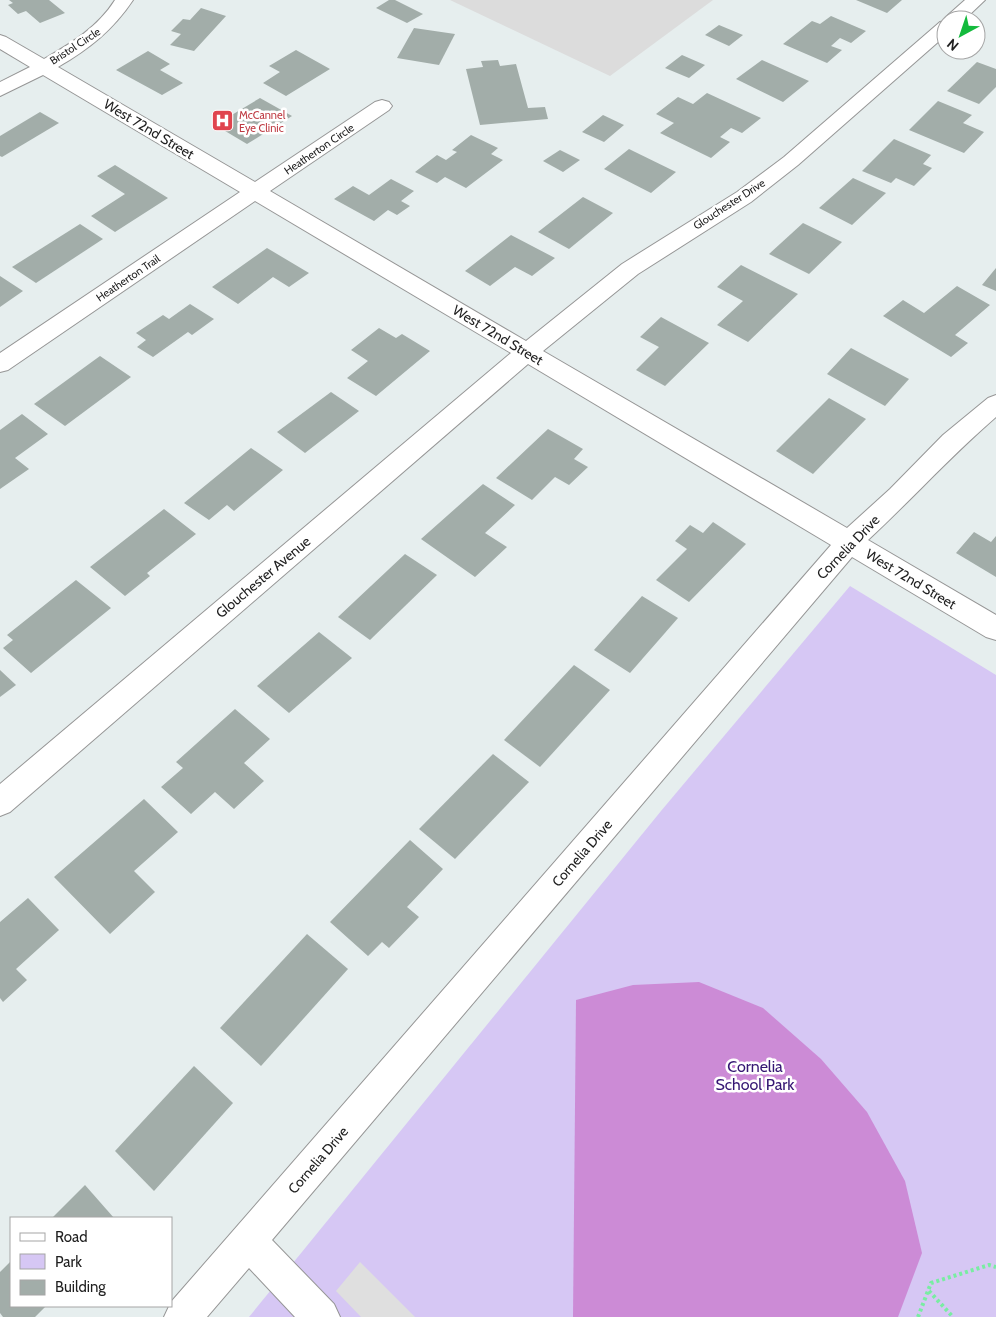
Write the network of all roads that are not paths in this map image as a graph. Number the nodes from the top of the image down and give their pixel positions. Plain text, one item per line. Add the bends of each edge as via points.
1 (124, 0) edge
2 (976, 0) edge
3 (964, 10) edge
4 (936, 35) edge
5 (0, 41) edge
6 (44, 66) junction
7 (0, 90) edge
8 (382, 106) dead end
9 (256, 192) junction
10 (526, 352) junction
11 (0, 364) edge
12 (996, 404) edge
13 (849, 542) junction
14 (996, 629) edge
15 (0, 802) edge
16 (248, 1241) junction
17 (183, 1317) edge
18 (321, 1317) edge

1 - 6 street, Bristol Circle via 100,31
2 - 3 street
4 - 10 street, Glouchester Drive via 783,167 744,197 630,269
5 - 6 street, West 72nd Street
6 - 7 street, Bristol Circle
6 - 9 street, West 72nd Street
8 - 9 street, Heatherton Circle
9 - 10 street, West 72nd Street
9 - 11 street, Heatherton Trail
10 - 13 street, West 72nd Street
10 - 15 street, Glouchester Avenue
12 - 13 street, Cornelia Drive via 952,441
13 - 14 street, West 72nd Street
13 - 16 street, Cornelia Drive
16 - 17 street, Cornelia Drive
16 - 18 street

